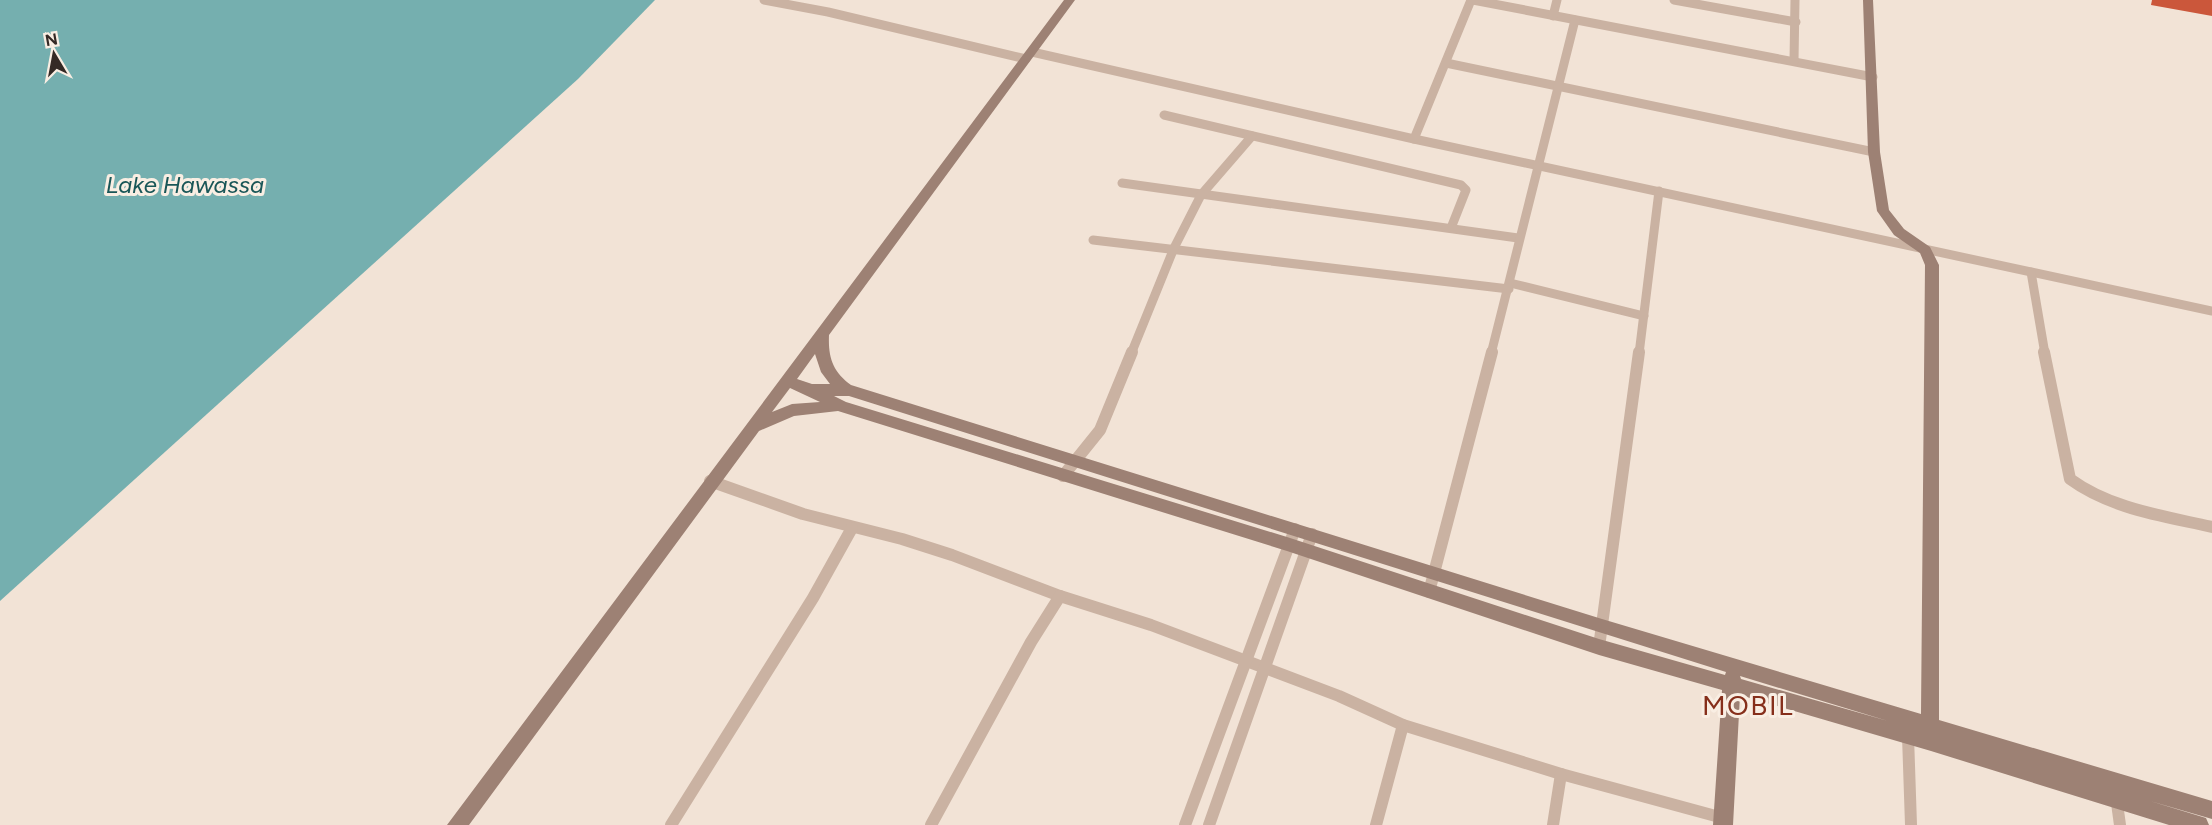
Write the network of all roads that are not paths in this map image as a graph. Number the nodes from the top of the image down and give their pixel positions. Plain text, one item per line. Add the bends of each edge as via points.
1 (764, 0) edge
2 (1070, 0) edge
3 (1472, 0) edge
4 (1557, 0) edge
5 (1674, 0) edge
6 (1795, 0) edge
7 (1868, 0) edge
8 (1553, 16) junction
9 (1575, 20) junction
10 (1796, 22) junction
11 (1029, 56) junction
12 (1794, 62) junction
13 (1446, 63) junction
14 (1873, 77) junction
15 (1562, 86) junction
16 (1164, 115) dead end
17 (1252, 136) junction
18 (1414, 139) junction
19 (1874, 152) junction
20 (1538, 165) junction
21 (1122, 183) dead end
22 (1659, 191) junction
23 (1201, 195) junction
24 (1451, 228) junction
25 (1518, 238) junction
26 (1093, 240) dead end
27 (1174, 248) junction
28 (1925, 250) junction
29 (2031, 272) junction
30 (1509, 286) junction
31 (2212, 311) edge
32 (1644, 316) junction
33 (822, 334) junction
34 (786, 381) junction
35 (845, 398) junction
36 (895, 405) junction
37 (886, 420) junction
38 (752, 427) junction
39 (1073, 461) junction
40 (1063, 476) junction
41 (710, 481) junction
42 (2212, 527) edge
43 (852, 528) junction
44 (1295, 529) junction
45 (1310, 543) junction
46 (1287, 544) junction
47 (1431, 583) junction
48 (1060, 596) junction
49 (1602, 627) junction
50 (1599, 647) junction
51 (1244, 661) junction
52 (1733, 666) junction
53 (1264, 668) junction
54 (1732, 687) junction
55 (1403, 725) junction
56 (1930, 734) junction
57 (1908, 736) junction
58 (1560, 774) junction
59 (2114, 780) junction
60 (2116, 799) junction
61 (2212, 810) edge
62 (1723, 822) edge
63 (457, 825) edge
64 (671, 825) edge
65 (931, 825) edge
66 (1185, 825) edge
67 (1209, 825) edge
68 (1376, 825) edge
69 (1553, 825) edge
70 (1911, 825) edge
71 (2120, 825) edge
72 (2199, 825) edge

1 - 11 street
2 - 11 main road
3 - 8 street
3 - 13 street
4 - 8 street
5 - 10 street
6 - 10 street
7 - 14 main road
8 - 9 street
9 - 12 street
9 - 15 street
10 - 12 street
11 - 18 street
11 - 33 main road
12 - 14 street
13 - 15 street
13 - 18 street
14 - 19 main road
15 - 19 street
15 - 20 street
16 - 17 street
17 - 23 street
17 - 24 street via 1461,185 1466,190
18 - 20 street
19 - 28 main road via 1883,210 1899,232
20 - 22 street
20 - 25 street
21 - 23 street
22 - 28 street
22 - 32 street
23 - 24 street
23 - 27 street
24 - 25 street
25 - 30 street
26 - 27 street
27 - 30 street
27 - 39 street via 1100,430 1089,448
28 - 29 street
28 - 56 main road via 1932,265
29 - 31 street
29 - 42 street via 2070,479 2102,498
30 - 32 street
30 - 47 street
32 - 49 street
33 - 34 main road
33 - 35 main road via 824,366
34 - 35 main road
34 - 38 main road
35 - 36 main road
35 - 37 main road
35 - 38 main road via 792,410
36 - 37 main road
36 - 39 main road
37 - 40 main road
38 - 41 main road
39 - 40 street
39 - 44 main road
40 - 46 main road
41 - 43 street
41 - 63 main road
43 - 48 street via 952,555
43 - 64 street via 813,598
44 - 45 main road
44 - 46 street
45 - 46 main road
45 - 47 main road
45 - 53 street
46 - 51 street
47 - 49 main road
47 - 50 main road
48 - 51 street
48 - 65 street
49 - 50 street
49 - 52 main road
50 - 54 main road
51 - 53 street
51 - 66 street
52 - 54 main road
52 - 56 main road
53 - 55 street
53 - 67 street
54 - 57 main road
54 - 62 main road
55 - 58 street
55 - 68 street
56 - 57 main road
56 - 59 main road
56 - 60 main road
57 - 70 street
58 - 62 street
58 - 69 street
59 - 60 street
59 - 61 main road
60 - 71 street
60 - 72 main road

